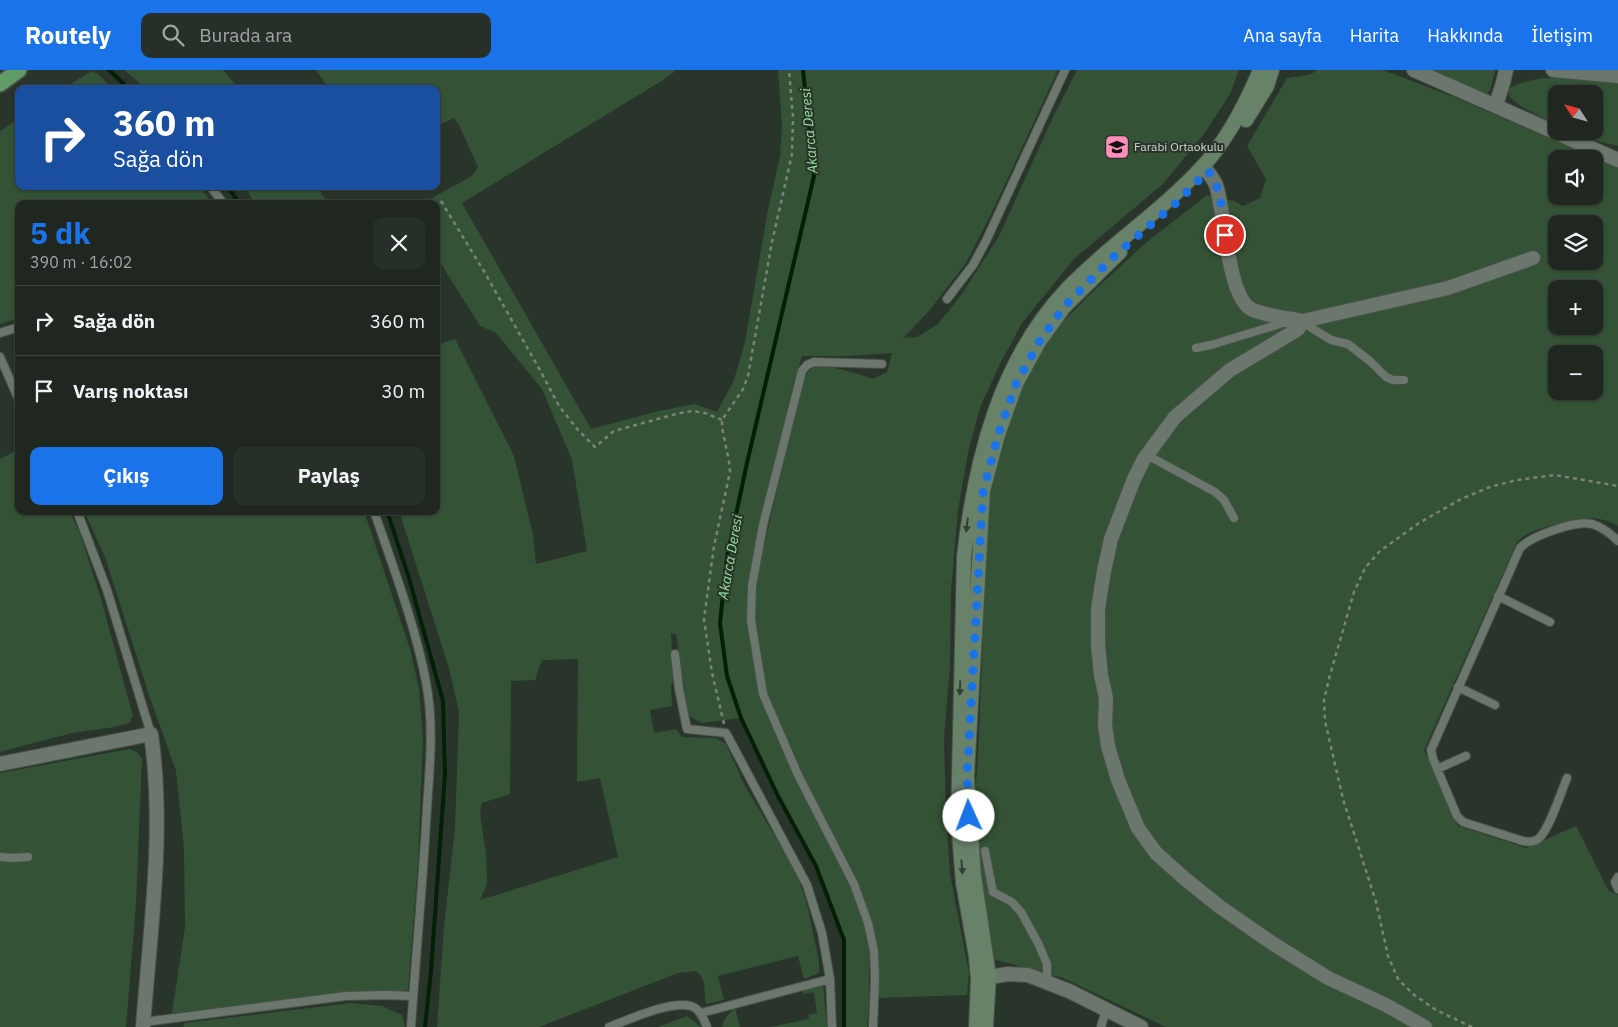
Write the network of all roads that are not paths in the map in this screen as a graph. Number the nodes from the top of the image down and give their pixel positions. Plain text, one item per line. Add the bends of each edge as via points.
1 (19, 70) edge
2 (1065, 70) edge
3 (1260, 70) edge
4 (1272, 70) edge
5 (1414, 70) edge
6 (1506, 70) edge
7 (1553, 70) edge
8 (1618, 76) edge
9 (0, 84) edge
10 (1496, 105) junction
11 (1618, 160) edge
12 (1206, 169) junction
13 (213, 190) edge
14 (221, 200) edge
15 (1533, 258) dead end
16 (947, 299) dead end
17 (1304, 322) junction
18 (15, 327) edge
19 (0, 333) edge
20 (1196, 348) dead end
21 (0, 357) edge
22 (882, 364) dead end
23 (1404, 380) dead end
24 (15, 391) edge
25 (1147, 455) junction
26 (79, 515) edge
27 (375, 515) edge
28 (1234, 518) dead end
29 (1618, 541) edge
30 (1498, 596) junction
31 (1550, 622) dead end
32 (675, 654) dead end
33 (1458, 687) junction
34 (1495, 705) dead end
35 (151, 734) junction
36 (1466, 756) dead end
37 (0, 764) edge
38 (1437, 769) junction
39 (1566, 778) dead end
40 (985, 851) dead end
41 (0, 857) edge
42 (28, 857) dead end
43 (1618, 877) edge
44 (1618, 889) edge
45 (983, 978) junction
46 (830, 979) junction
47 (1047, 981) junction
48 (413, 996) junction
49 (1106, 1010) junction
50 (701, 1013) junction
51 (144, 1024) edge
52 (411, 1027) edge
53 (608, 1027) edge
54 (707, 1027) edge
55 (832, 1027) edge
56 (874, 1027) edge
57 (976, 1027) edge
58 (986, 1027) edge
59 (1101, 1027) edge
60 (1141, 1027) edge
61 (1425, 1027) edge

1 - 9 highway
2 - 16 lane via 986,241 973,265
3 - 12 main road via 1246,103
4 - 12 main road via 1267,86 1241,128 1216,163
5 - 10 street
6 - 10 street
7 - 8 street
10 - 11 street
12 - 17 street via 1216,185 1228,252 1242,301 1250,308
12 - 45 main road via 1093,263 1050,309 1018,356 992,418 969,515 964,556 958,785 963,883 976,957
13 - 14 lane
15 - 17 street via 1448,288
17 - 20 lane via 1283,323
17 - 23 lane via 1331,340 1348,344 1386,377
17 - 25 street via 1298,329 1230,370 1202,393 1175,417
18 - 19 lane
21 - 24 lane
22 - 56 lane via 814,362 802,371 763,525 752,586 751,620 763,694 798,775 854,884 868,922 874,951
25 - 28 lane via 1215,492 1224,500
25 - 61 street via 1111,539 1098,609 1098,645 1106,698 1108,746 1138,828 1156,853 1235,918 1328,978
26 - 35 lane via 107,590
27 - 48 lane via 404,597 426,682 430,714 425,852
29 - 30 lane via 1591,524 1578,524 1533,538 1520,548
30 - 31 lane
30 - 33 lane
32 - 46 lane via 687,729 726,733 807,885 822,933
33 - 34 lane
33 - 38 lane via 1431,750
35 - 37 street
35 - 51 street via 156,765 157,842
36 - 38 lane
38 - 39 lane via 1457,816 1463,822 1523,842 1538,839 1546,830
40 - 47 lane via 992,892 1012,902 1021,912 1047,964
41 - 42 lane
43 - 44 lane via 1614,882
45 - 47 street via 1008,974 1028,975
45 - 57 main road
45 - 58 main road
46 - 50 lane
46 - 55 lane
47 - 49 street
48 - 51 lane via 346,996
48 - 52 lane
49 - 59 lane
49 - 60 street
50 - 53 lane via 691,1006 665,1006
50 - 54 lane

